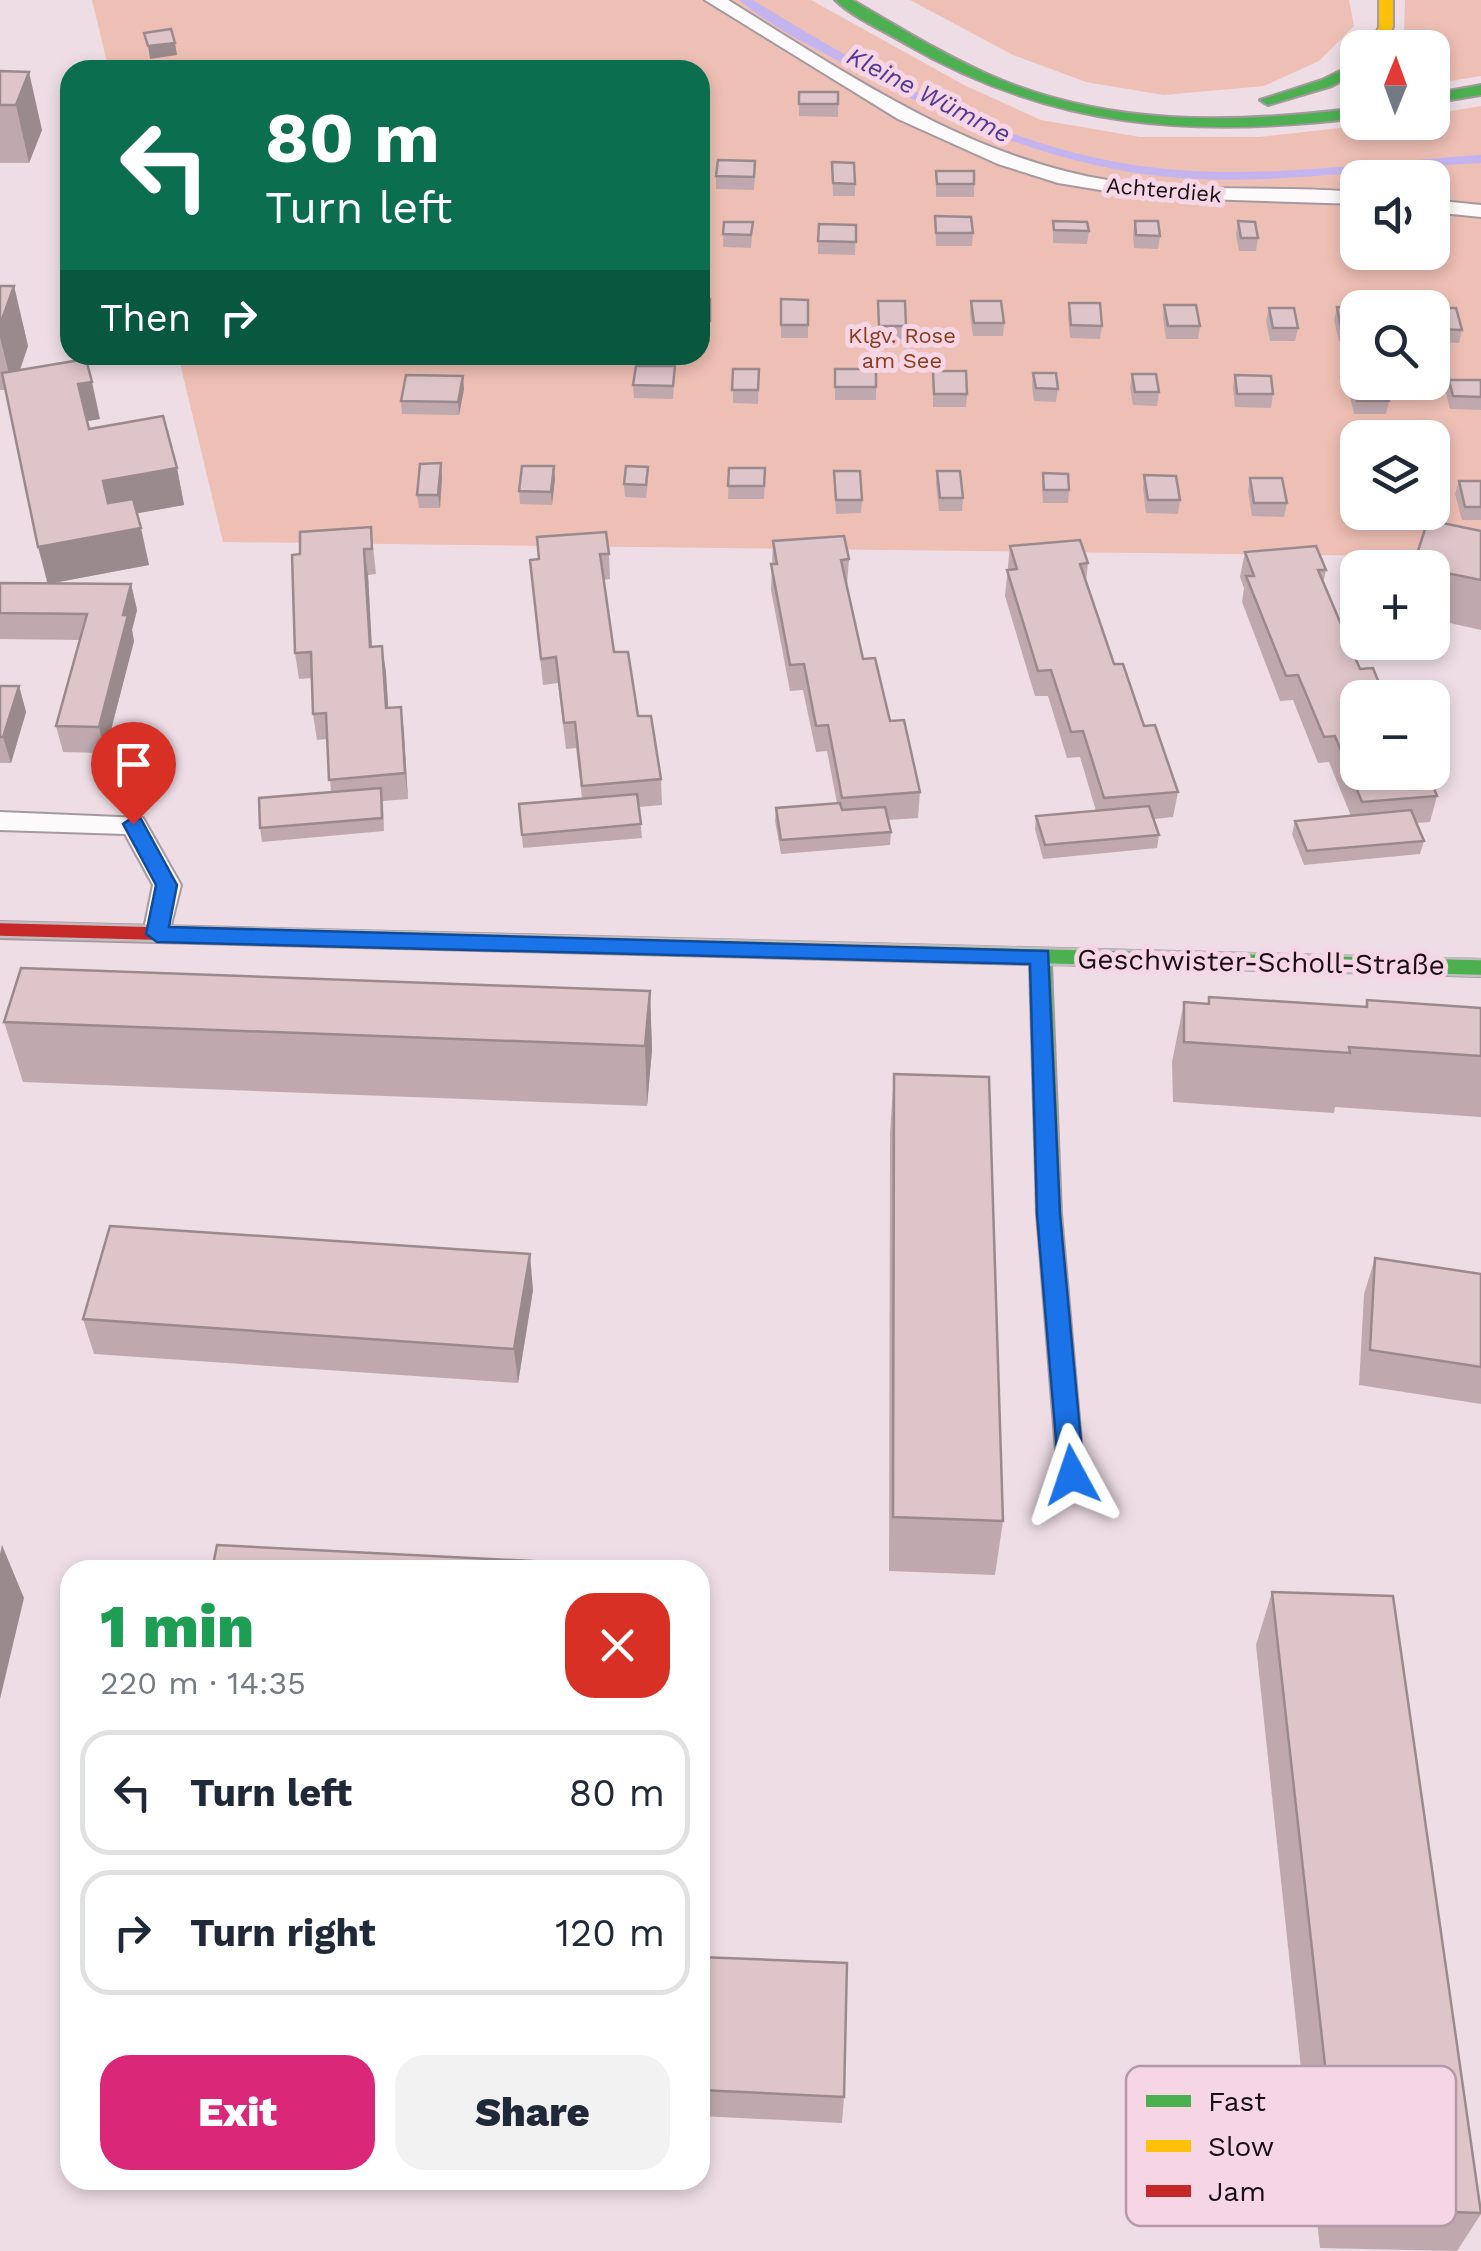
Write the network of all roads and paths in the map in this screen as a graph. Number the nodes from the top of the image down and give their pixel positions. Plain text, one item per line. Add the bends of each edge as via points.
1 (714, 0) edge
2 (842, 0) edge
3 (880, 0) edge
4 (1386, 0) edge
5 (1385, 30) edge
6 (1340, 74) edge
7 (1481, 90) edge
8 (1450, 96) edge
9 (1340, 116) edge
10 (1340, 198) edge
11 (1450, 208) edge
12 (1481, 211) edge
13 (0, 821) edge
14 (0, 930) edge
15 (157, 934) junction
16 (1040, 957) junction
17 (1481, 968) edge
18 (1072, 1475) dead end

1 - 10 lane, Achterdiek via 948,138 1016,163 1111,187
2 - 9 main road via 976,74 1070,108 1219,124
3 - 6 main road via 1022,76 1111,102 1243,104 1302,92
4 - 5 main road
7 - 8 main road
11 - 12 lane
13 - 15 lane via 133,824 167,885
14 - 15 main road, Geschwister-Scholl-Straße
15 - 16 main road, Geschwister-Scholl-Straße
16 - 17 main road, Geschwister-Scholl-Straße
16 - 18 main road, Geschwister-Scholl-Straße via 1049,1214

